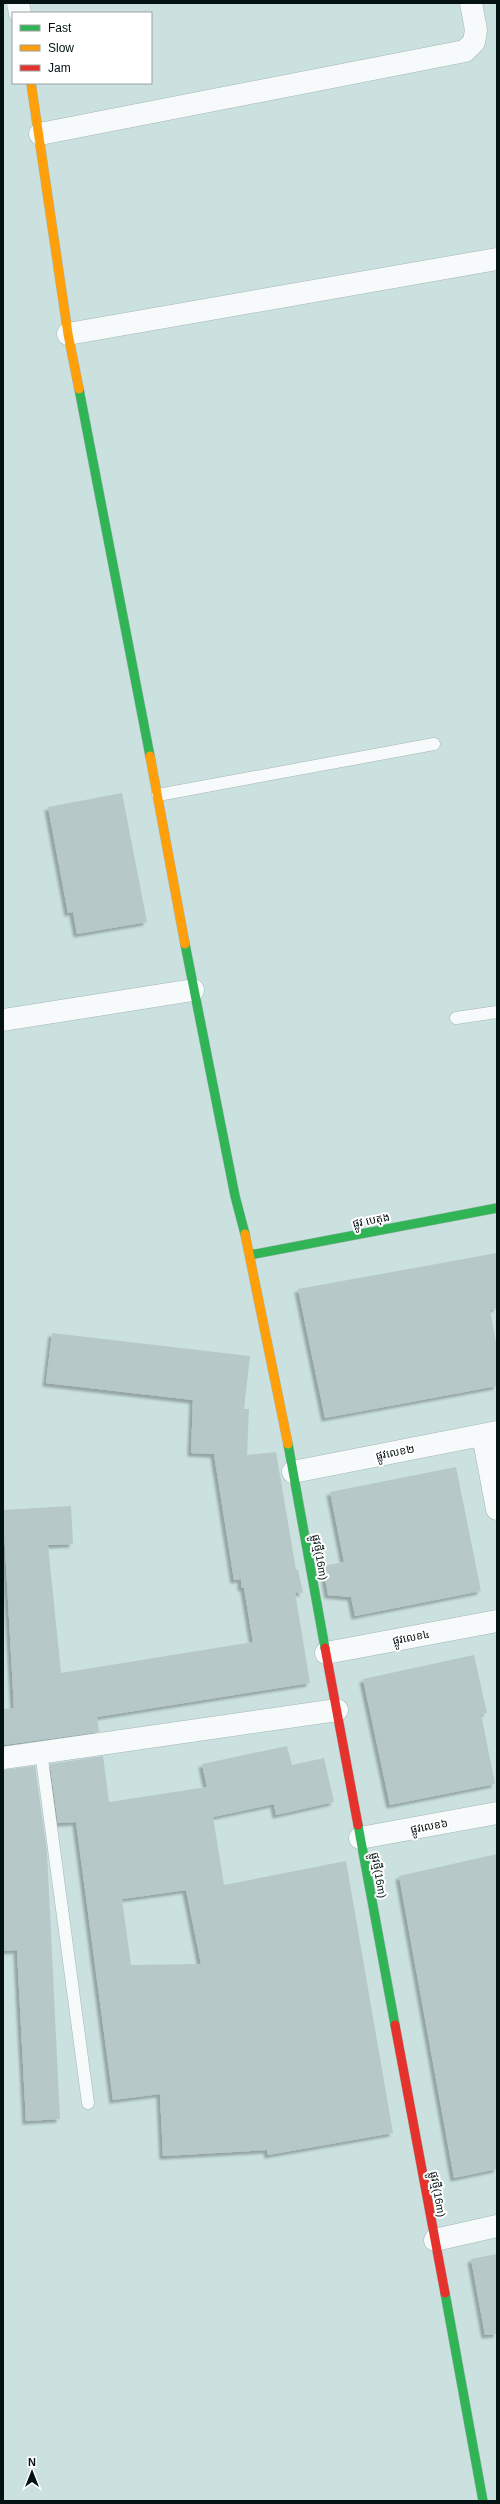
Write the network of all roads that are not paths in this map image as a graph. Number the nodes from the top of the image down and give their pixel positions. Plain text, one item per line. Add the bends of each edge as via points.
1 (471, 3) edge
2 (31, 84) edge
3 (40, 134) junction
4 (497, 259) edge
5 (68, 334) junction
6 (434, 744) dead end
7 (158, 795) junction
8 (193, 990) junction
9 (497, 1012) edge
10 (456, 1018) dead end
11 (3, 1020) edge
12 (497, 1208) edge
13 (250, 1255) junction
14 (490, 1434) edge
15 (293, 1472) junction
16 (497, 1509) edge
17 (497, 1621) edge
18 (326, 1653) junction
19 (337, 1710) junction
20 (41, 1752) junction
21 (3, 1758) edge
22 (497, 1813) edge
23 (360, 1838) junction
24 (88, 2103) dead end
25 (497, 2226) edge
26 (435, 2240) junction
27 (483, 2501) edge

1 - 3 street via 476,30 474,42 465,51
2 - 3 street, ផ្លូវថ្មី(16m)
3 - 5 street, ផ្លូវថ្មី(16m)
4 - 5 street
5 - 7 street, ផ្លូវថ្មី(16m)
6 - 7 lane
7 - 8 street, ផ្លូវថ្មី(16m)
8 - 11 street
8 - 13 street, ផ្លូវថ្មី(16m) via 235,1196
9 - 10 lane
12 - 13 street, ផ្លូវ បេតុង
13 - 15 street, ផ្លូវថ្មី(16m)
14 - 15 street, ផ្លូវលេខ២
14 - 16 street
15 - 18 street, ផ្លូវថ្មី(16m)
17 - 18 street, ផ្លូវលេខ៤
18 - 19 street, ផ្លូវថ្មី(16m)
19 - 20 street
19 - 23 street, ផ្លូវថ្មី(16m)
20 - 21 street
20 - 24 lane
22 - 23 street, ផ្លូវលេខ៦
23 - 26 street, ផ្លូវថ្មី(16m)
25 - 26 street
26 - 27 street, ផ្លូវថ្មី(16m)

